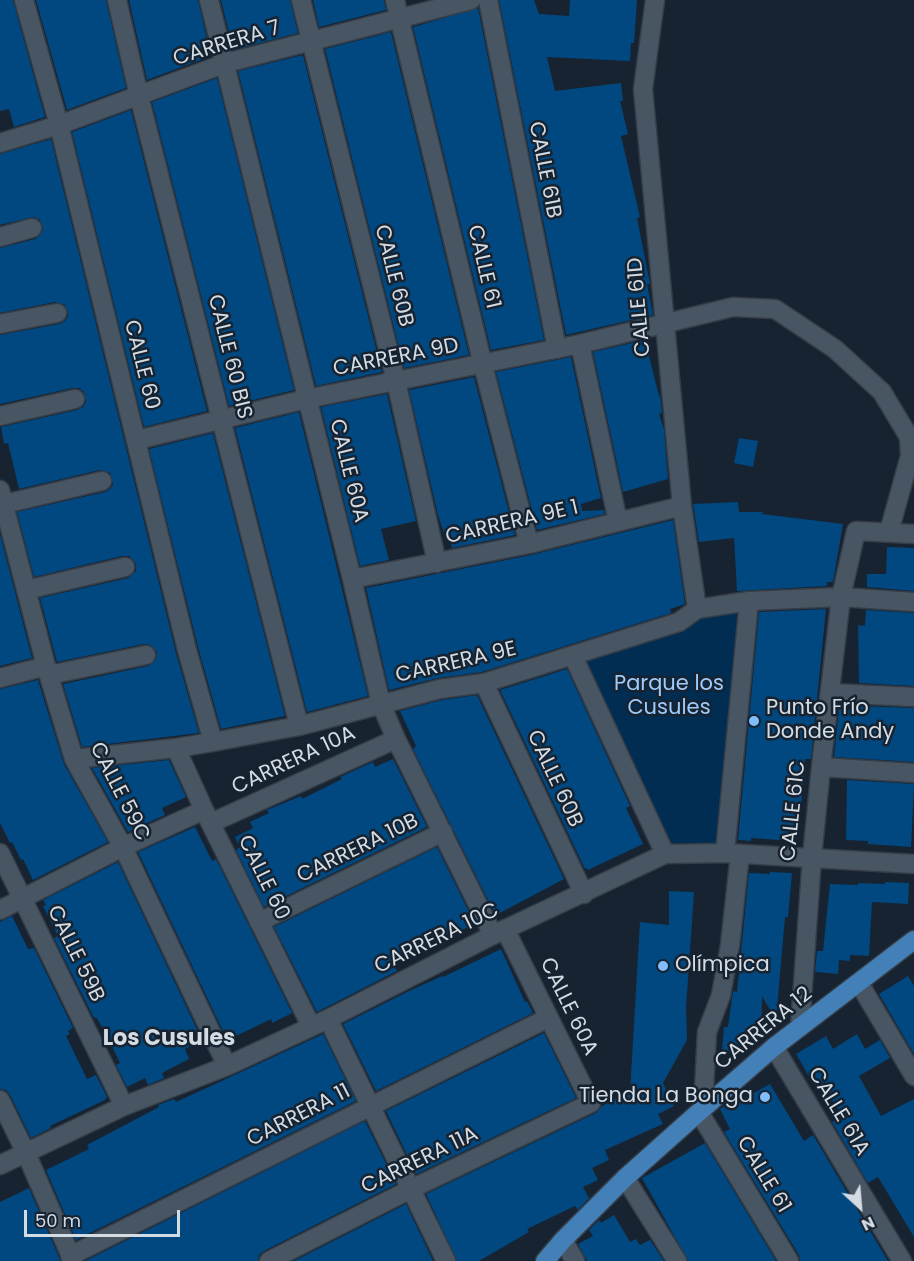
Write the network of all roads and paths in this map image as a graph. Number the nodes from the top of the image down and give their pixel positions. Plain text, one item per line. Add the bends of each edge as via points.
1 (24, 0) edge
2 (117, 0) edge
3 (209, 0) edge
4 (301, 0) edge
5 (395, 0) edge
6 (471, 0) edge
7 (488, 0) edge
8 (655, 0) edge
9 (400, 19) junction
10 (311, 43) junction
11 (226, 63) junction
12 (139, 96) junction
13 (59, 125) junction
14 (0, 143) edge
15 (32, 228) dead end
16 (0, 237) edge
17 (57, 313) dead end
18 (0, 324) edge
19 (664, 324) junction
20 (580, 344) junction
21 (557, 349) junction
22 (483, 365) junction
23 (396, 381) junction
24 (75, 399) dead end
25 (306, 399) junction
26 (0, 416) edge
27 (221, 419) junction
28 (912, 432) edge
29 (136, 440) junction
30 (912, 455) edge
31 (102, 481) dead end
32 (1, 499) edge
33 (682, 506) junction
34 (618, 522) junction
35 (889, 532) junction
36 (914, 534) edge
37 (529, 544) junction
38 (437, 563) junction
39 (125, 567) dead end
40 (352, 579) junction
41 (26, 590) junction
42 (841, 597) junction
43 (749, 601) junction
44 (914, 602) edge
45 (697, 609) junction
46 (146, 655) dead end
47 (573, 656) junction
48 (47, 670) junction
49 (0, 678) edge
50 (484, 683) junction
51 (831, 693) junction
52 (914, 697) edge
53 (381, 704) junction
54 (299, 726) junction
55 (396, 739) junction
56 (213, 742) junction
57 (176, 748) junction
58 (74, 759) junction
59 (821, 767) junction
60 (914, 773) edge
61 (208, 817) junction
62 (443, 832) junction
63 (123, 847) junction
64 (0, 854) edge
65 (665, 854) junction
66 (733, 854) junction
67 (812, 857) junction
68 (914, 864) edge
69 (584, 894) junction
70 (23, 899) junction
71 (0, 910) edge
72 (259, 922) junction
73 (499, 932) junction
74 (914, 940) edge
75 (859, 983) junction
76 (548, 1018) junction
77 (320, 1022) junction
78 (800, 1027) junction
79 (774, 1047) junction
80 (227, 1066) junction
81 (914, 1076) edge
82 (0, 1100) edge
83 (591, 1103) joint
84 (124, 1106) junction
85 (370, 1106) junction
86 (701, 1111) junction
87 (26, 1153) junction
88 (0, 1165) edge
89 (625, 1178) junction
90 (411, 1189) junction
91 (563, 1240) junction
92 (72, 1258) edge
93 (269, 1261) edge
94 (446, 1261) edge
95 (545, 1261) edge
96 (575, 1261) edge
97 (677, 1261) edge
98 (789, 1261) edge
99 (902, 1261) edge

1 - 13 street, CALLE 60
2 - 12 street, CALLE 60 BIS
3 - 11 street, CALLE 60A
4 - 10 street, CALLE 60B
5 - 9 street, CALLE 61
6 - 9 street, CARRERA 7
7 - 21 street, CALLE 61B
8 - 19 street, CALLE 61D via 643,89
9 - 10 street, CARRERA 7
9 - 22 street, CALLE 61
10 - 11 street, CARRERA 7
10 - 23 street, CALLE 60B
11 - 12 street, CARRERA 7
11 - 25 street, CALLE 60A
12 - 13 street, CARRERA 7
12 - 27 street, CALLE 60 BIS
13 - 14 street, CARRERA 7
13 - 29 street, CALLE 60
15 - 16 street
17 - 18 street
19 - 20 street, CARRERA 9D
19 - 28 street, CARRERA 9D via 733,307 775,309 835,349 882,392
19 - 33 street, CALLE 61D
20 - 21 street, CARRERA 9D
20 - 34 street
21 - 22 street, CARRERA 9D
22 - 23 street, CARRERA 9D
22 - 37 street, CALLE 61
23 - 25 street, CARRERA 9D
23 - 38 street, CALLE 60B
24 - 26 street
25 - 27 street, CARRERA 9D
25 - 40 street, CALLE 60A
27 - 29 street, CARRERA 9D
27 - 54 street, CALLE 60 BIS
28 - 30 street
29 - 56 street, CALLE 60
30 - 35 street
31 - 32 street
32 - 41 street, CALLE 59C
33 - 34 street, CARRERA 9E 1
33 - 45 street, CALLE 61D
34 - 37 street, CARRERA 9E 1
35 - 36 street
35 - 42 street, CALLE 61C via 856,531
37 - 38 street, CARRERA 9E 1
38 - 40 street, CARRERA 9E 1
39 - 41 street
40 - 53 street, CALLE 60A
41 - 48 street, CALLE 59C
42 - 43 street, CARRERA 9E
42 - 44 street, CARRERA 9E
42 - 51 street, CALLE 61C
43 - 45 street, CARRERA 9E
43 - 66 street
45 - 47 street, CARRERA 9E via 679,622
46 - 48 street
47 - 50 street, CARRERA 9E
47 - 65 street
48 - 49 street
48 - 58 street, CALLE 59C
50 - 53 street, CARRERA 9E
50 - 69 street, CALLE 60B
51 - 52 street
51 - 59 street, CALLE 61C
53 - 54 street, CARRERA 9E
53 - 55 street, CALLE 60A
54 - 56 street, CARRERA 9E
55 - 61 street, CARRERA 10A
55 - 62 street, CALLE 60A
56 - 57 street, CARRERA 9E
57 - 58 street, CARRERA 9E
57 - 61 street, CALLE 60
58 - 63 street, CALLE 59C
59 - 60 street
59 - 67 street, CALLE 61C
61 - 63 street, CARRERA 10A
61 - 72 street, CALLE 60
62 - 72 street, CARRERA 10B
62 - 73 street, CALLE 60A
63 - 70 street, CARRERA 10A
63 - 80 street, CALLE 59C
64 - 70 street, CALLE 59B
65 - 66 street, CARRERA 10C
65 - 69 street, CARRERA 10C
66 - 67 street, CARRERA 10C
66 - 86 street via 730,945 721,995 706,1032
67 - 68 street, CARRERA 10C
67 - 78 street, CALLE 61C
69 - 73 street, CARRERA 10C
70 - 71 street, CARRERA 10A
70 - 84 street, CALLE 59B
72 - 77 street, CALLE 60
73 - 76 street, CALLE 60A
73 - 77 street, CARRERA 10C
74 - 75 main road, CARRERA 12
75 - 78 main road, CARRERA 12
75 - 81 street
76 - 83 street, CALLE 60A
76 - 85 street, CARRERA 11
77 - 80 street, CARRERA 10C
77 - 85 street, CALLE 60
78 - 79 main road, CARRERA 12
79 - 86 main road, CARRERA 12
79 - 99 street, CALLE 61A
80 - 84 street, CARRERA 10C
82 - 87 street
83 - 90 street, CARRERA 11A
84 - 87 street, CARRERA 10C
85 - 90 street, CALLE 60
85 - 92 street, CARRERA 11
86 - 89 main road, CARRERA 12
86 - 98 street, CALLE 61
87 - 88 street, CARRERA 10C
87 - 92 street
89 - 91 main road, CARRERA 12
89 - 97 street
90 - 93 street, CARRERA 11A
90 - 94 street, CALLE 60
91 - 95 main road, CARRERA 12
91 - 96 street

